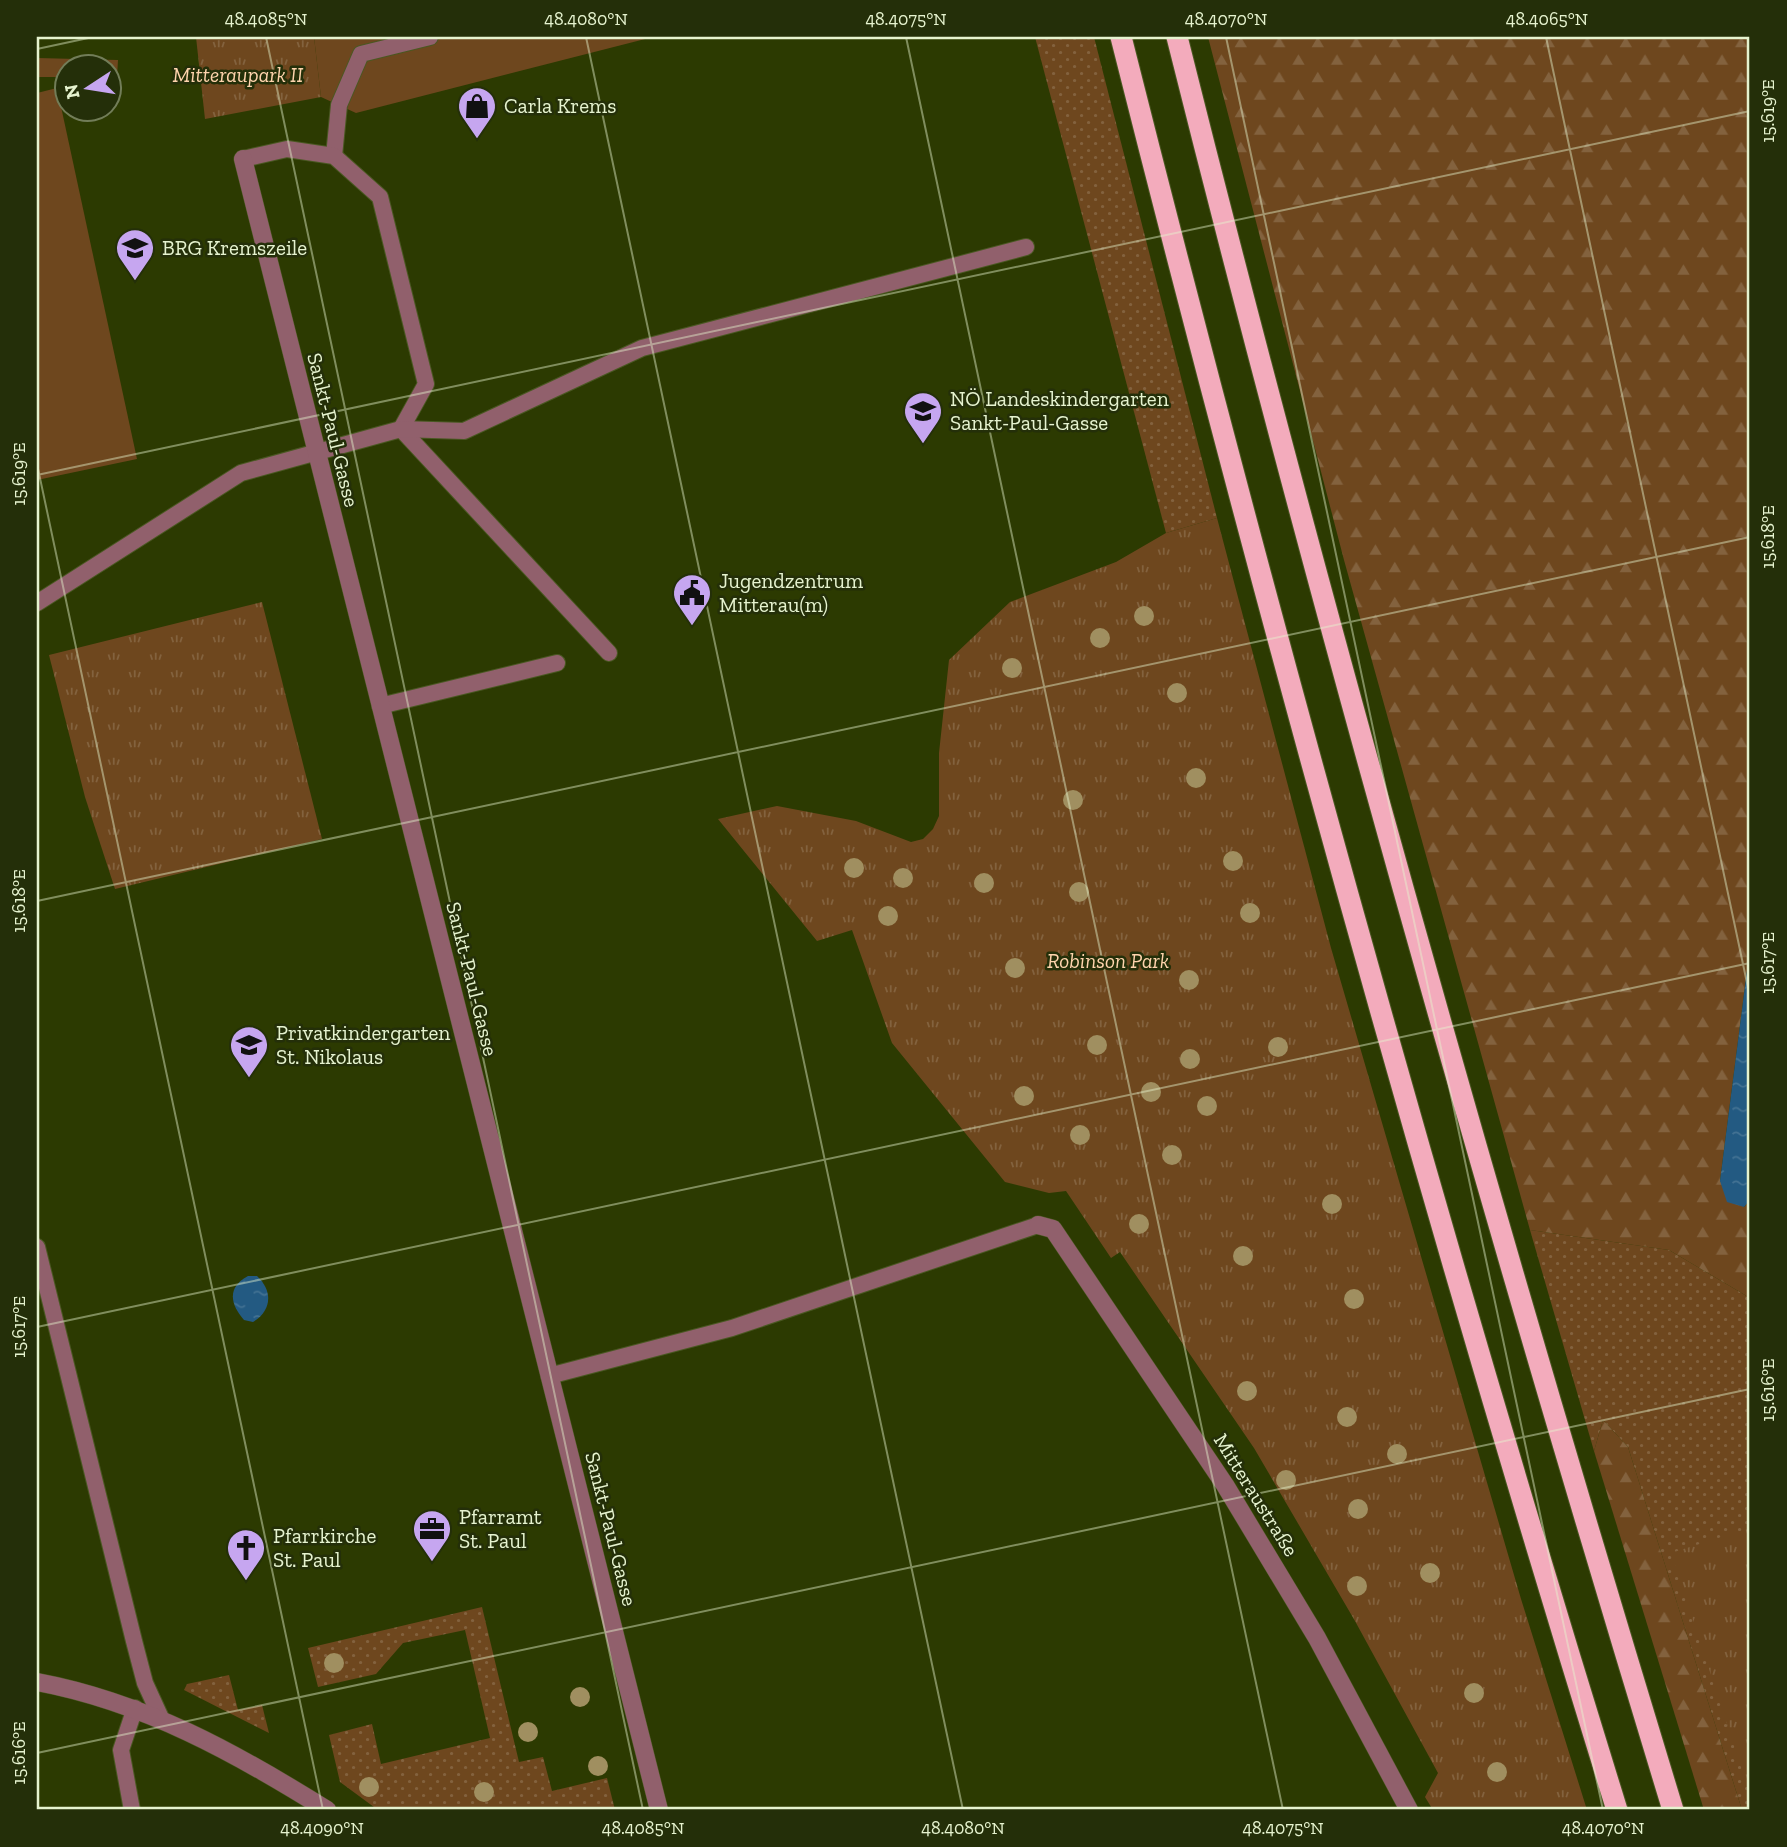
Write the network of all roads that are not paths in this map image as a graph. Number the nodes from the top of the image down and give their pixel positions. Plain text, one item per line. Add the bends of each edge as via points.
1 (430, 37) edge
2 (1121, 37) edge
3 (1177, 37) edge
4 (334, 156) junction
5 (243, 159) joint
6 (1026, 247) dead end
7 (401, 429) junction
8 (315, 452) junction
9 (37, 603) edge
10 (609, 653) dead end
11 (556, 663) dead end
12 (380, 706) junction
13 (1038, 1225) joint
14 (37, 1247) edge
15 (549, 1376) junction
16 (37, 1682) edge
17 (135, 1708) junction
18 (160, 1718) junction
19 (132, 1810) edge
20 (327, 1810) edge
21 (659, 1810) edge
22 (1409, 1810) edge
23 (1617, 1810) edge
24 (1673, 1810) edge

1 - 4 lane via 361,54 340,105
2 - 23 highway via 1239,495 1361,938 1479,1354
3 - 24 highway via 1403,889 1566,1459
4 - 5 lane via 287,149
4 - 7 lane via 380,197 420,357 426,384
5 - 8 street, Sankt-Paul-Gasse
6 - 7 lane via 642,348 464,431
7 - 8 lane
7 - 10 lane
8 - 9 lane via 242,473
8 - 12 street, Sankt-Paul-Gasse
11 - 12 lane
12 - 15 street, Sankt-Paul-Gasse
13 - 15 lane via 732,1328
13 - 22 street, Mitteraustraße via 1053,1229 1225,1485 1317,1638
14 - 18 lane via 134,1642
15 - 21 street, Sankt-Paul-Gasse
16 - 17 street
17 - 18 street
17 - 19 lane via 121,1750
18 - 20 street via 260,1768

